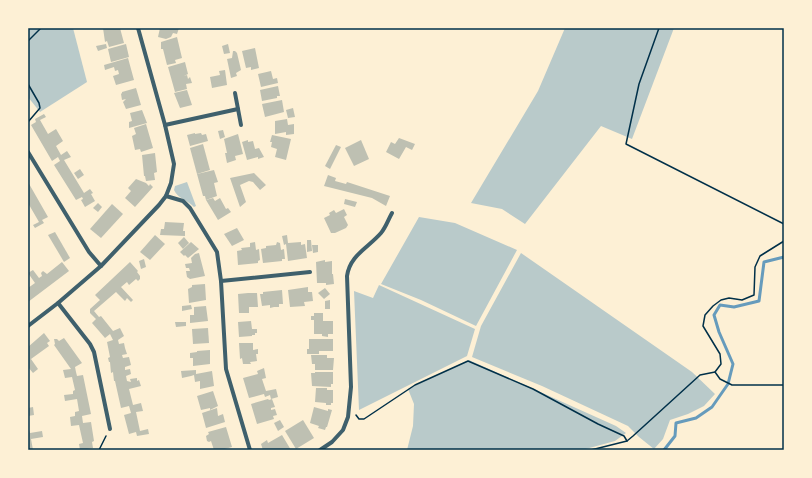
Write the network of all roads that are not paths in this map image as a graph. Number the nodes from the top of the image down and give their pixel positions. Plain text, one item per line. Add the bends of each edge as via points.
1 (138, 28) edge
2 (235, 93) dead end
3 (238, 109) junction
4 (165, 125) junction
5 (241, 125) dead end
6 (28, 152) edge
7 (166, 196) junction
8 (392, 213) dead end
9 (101, 266) junction
10 (310, 272) dead end
11 (222, 281) junction
12 (58, 303) junction
13 (28, 326) edge
14 (110, 429) road end
15 (250, 450) edge
16 (320, 450) edge

1 - 4 street
2 - 3 street
3 - 4 street
3 - 5 street
4 - 7 street via 174,164
6 - 9 street via 89,252
7 - 9 street
7 - 11 street via 183,202 196,216 217,252
8 - 16 street via 383,231 353,259 348,268 351,387 348,417 343,430
9 - 12 street
10 - 11 street
11 - 15 street via 226,369
12 - 13 street
12 - 14 street via 94,352

